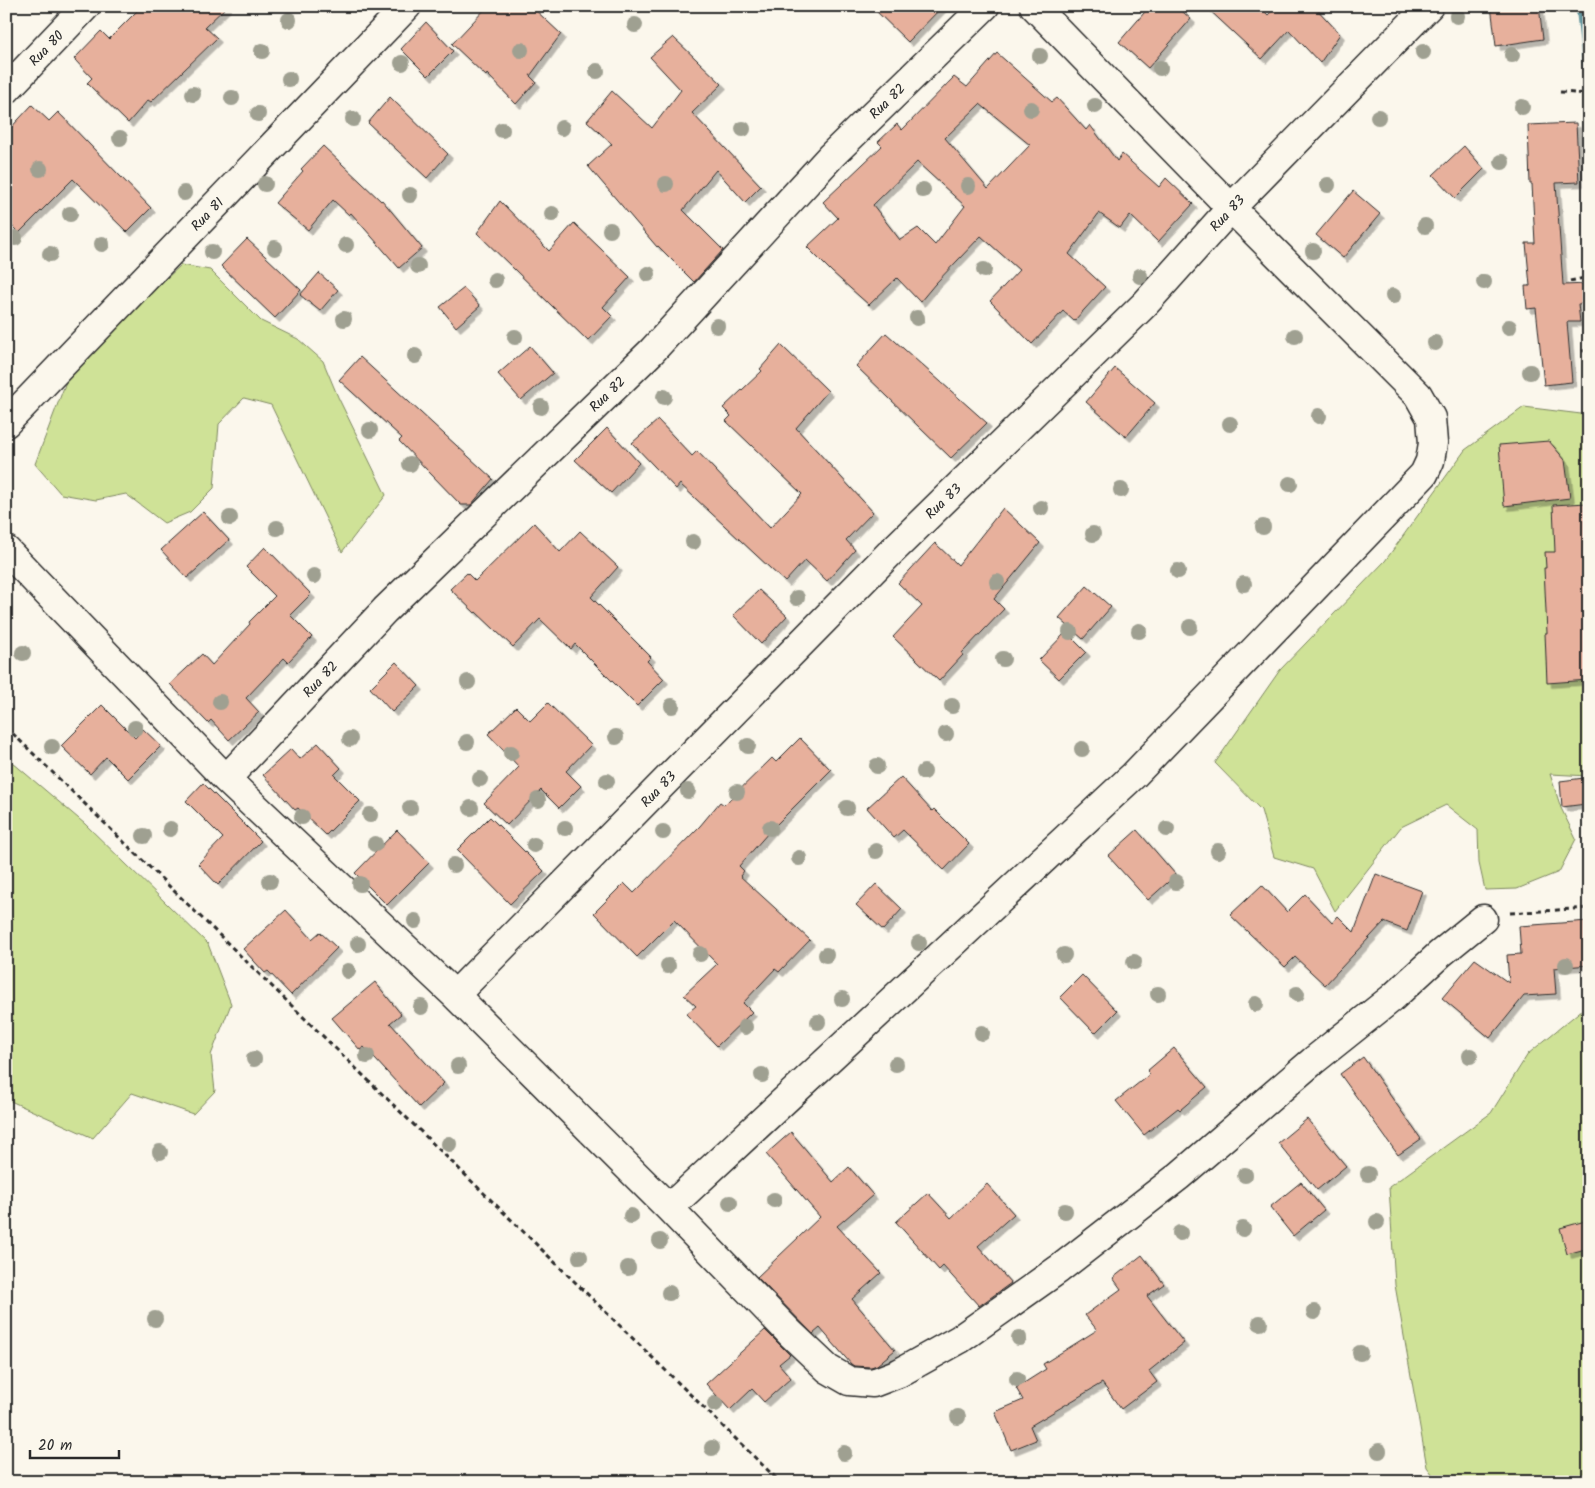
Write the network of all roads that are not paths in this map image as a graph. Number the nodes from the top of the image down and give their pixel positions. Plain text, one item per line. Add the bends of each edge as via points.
1 (86, 6) edge
2 (407, 6) edge
3 (985, 6) edge
4 (1034, 6) edge
5 (1429, 6) edge
6 (6, 90) edge
7 (1231, 208) junction
8 (6, 423) edge
9 (6, 550) edge
10 (226, 779) junction
11 (1483, 919) road end
12 (455, 996) junction
13 (669, 1208) junction

1 - 6 street, Rua 80
2 - 8 street, Rua 81
3 - 10 street, Rua 82 via 831,156 652,351 385,610
4 - 7 street
5 - 7 street, Rua 83
7 - 12 street, Rua 83 via 1145,304 889,554
7 - 13 street via 1418,396 1431,418 1433,443 1424,474 1134,775
9 - 10 street
10 - 12 street
11 - 13 street via 1179,1176 1059,1270 960,1339 899,1373 873,1383 849,1381 828,1369
12 - 13 street

